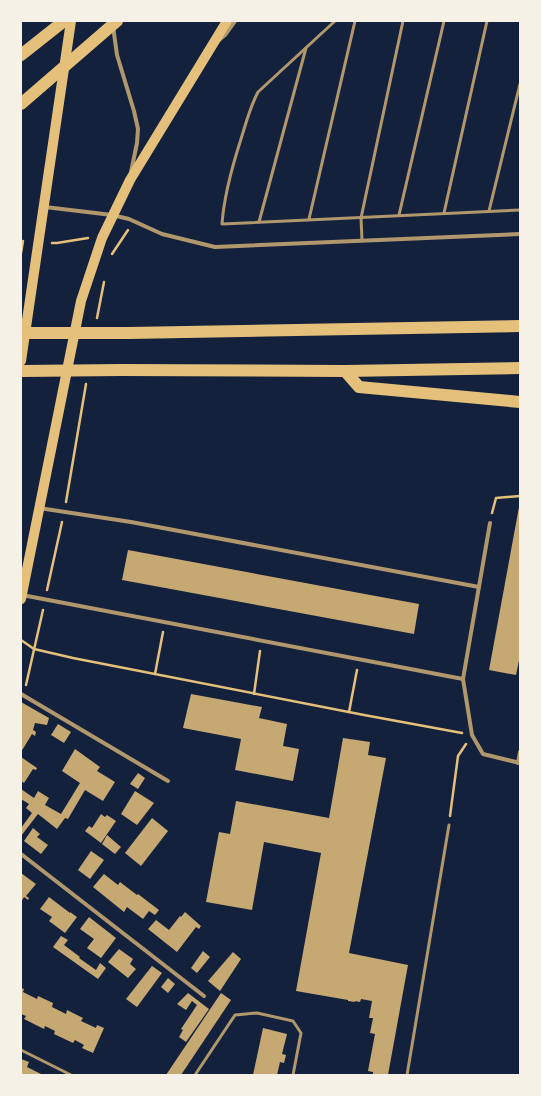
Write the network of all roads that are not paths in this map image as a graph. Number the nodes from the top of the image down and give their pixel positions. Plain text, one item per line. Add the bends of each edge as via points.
1 (64, 21) edge
2 (71, 21) edge
3 (113, 21) edge
4 (117, 21) edge
5 (227, 21) edge
6 (235, 21) edge
7 (335, 21) edge
8 (355, 21) edge
9 (403, 21) edge
10 (444, 21) edge
11 (487, 21) edge
12 (210, 48) junction
13 (306, 48) junction
14 (21, 55) edge
15 (520, 84) edge
16 (21, 104) edge
17 (130, 180) junction
18 (45, 207) junction
19 (520, 210) edge
20 (489, 211) junction
21 (444, 213) junction
22 (112, 215) junction
23 (399, 215) junction
24 (361, 218) junction
25 (309, 220) junction
26 (259, 222) junction
27 (520, 234) edge
28 (362, 240) junction
29 (520, 326) edge
30 (21, 333) edge
31 (21, 361) edge
32 (520, 368) edge
33 (21, 371) edge
34 (345, 371) junction
35 (520, 402) edge
36 (38, 508) junction
37 (490, 523) road end
38 (479, 587) junction
39 (21, 597) edge
40 (463, 679) junction
41 (22, 695) edge
42 (520, 752) edge
43 (519, 763) edge
44 (168, 781) dead end
45 (449, 825) road end
46 (21, 854) edge
47 (204, 996) dead end
48 (21, 1050) edge
49 (71, 1075) edge
50 (195, 1075) edge
51 (293, 1075) edge
52 (407, 1075) edge

1 - 14 highway
2 - 18 main road
3 - 17 street via 117,55 138,129
4 - 16 highway
5 - 12 main road
6 - 12 street via 225,35
7 - 13 lane
8 - 25 lane
9 - 24 lane
10 - 23 lane
11 - 21 lane
12 - 17 main road
13 - 26 lane
13 - 26 lane via 258,92 251,104 235,158 223,205 222,224
15 - 20 lane
17 - 22 main road
18 - 22 street
18 - 31 main road
19 - 20 lane
20 - 21 lane
21 - 23 lane
22 - 28 street via 134,221 162,234 215,247
22 - 36 main road via 81,301
23 - 24 lane
24 - 25 lane
24 - 28 lane
25 - 26 lane
27 - 28 street
29 - 30 highway
32 - 34 highway
33 - 34 highway
34 - 35 highway via 359,387
36 - 38 street via 131,522
36 - 39 main road
37 - 38 street
38 - 40 street
39 - 40 street
40 - 43 street via 472,735 483,754
41 - 44 street
42 - 43 street
45 - 52 lane
46 - 47 street
48 - 49 lane
50 - 51 lane via 235,1015 257,1013 293,1021 301,1033

